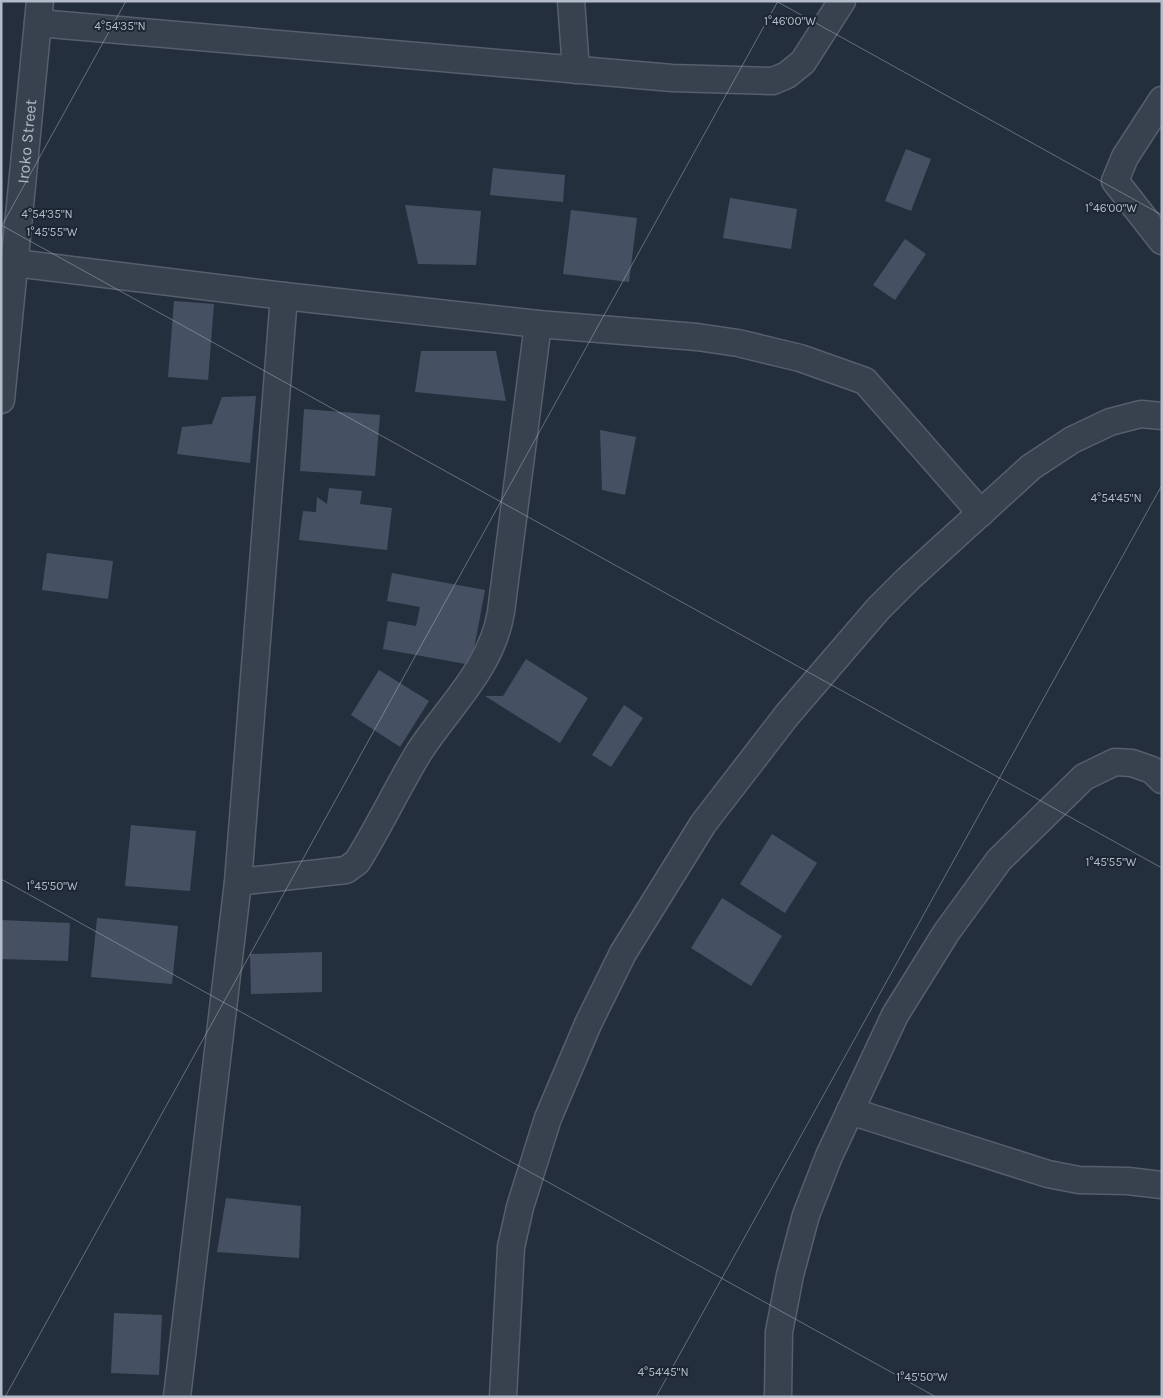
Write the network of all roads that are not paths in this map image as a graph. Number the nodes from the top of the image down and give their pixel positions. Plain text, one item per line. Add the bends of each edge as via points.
1 (571, 1) edge
2 (842, 1) edge
3 (39, 12) edge
4 (576, 70) junction
5 (1162, 100) edge
6 (1162, 241) edge
7 (15, 264) junction
8 (284, 296) junction
9 (538, 324) junction
10 (1, 400) edge
11 (1162, 416) edge
12 (981, 514) junction
13 (1162, 780) edge
14 (238, 882) junction
15 (850, 1111) junction
16 (1162, 1185) edge
17 (177, 1397) edge
18 (503, 1397) edge
19 (778, 1397) edge

1 - 4 street
2 - 4 street via 803,62 773,81 672,78
3 - 4 street
3 - 7 street, Iroko Street
5 - 6 street via 1125,157 1116,182
7 - 8 street
7 - 10 street, Iroko Street
8 - 9 street
8 - 14 street
9 - 12 street via 738,343 800,358 865,381
9 - 14 street via 501,612 491,648 478,672 415,758 357,862 346,870
11 - 12 street via 1141,414 1110,422 1072,440 1031,467
12 - 18 street via 878,609 787,715 703,824 623,953 584,1032 552,1110 520,1207 511,1247
13 - 15 street via 1152,770 1132,763 1114,762 1084,777 999,860 946,932 895,1015
14 - 17 street
15 - 16 street via 1048,1174 1079,1180
15 - 19 street via 806,1215 790,1275 779,1332

